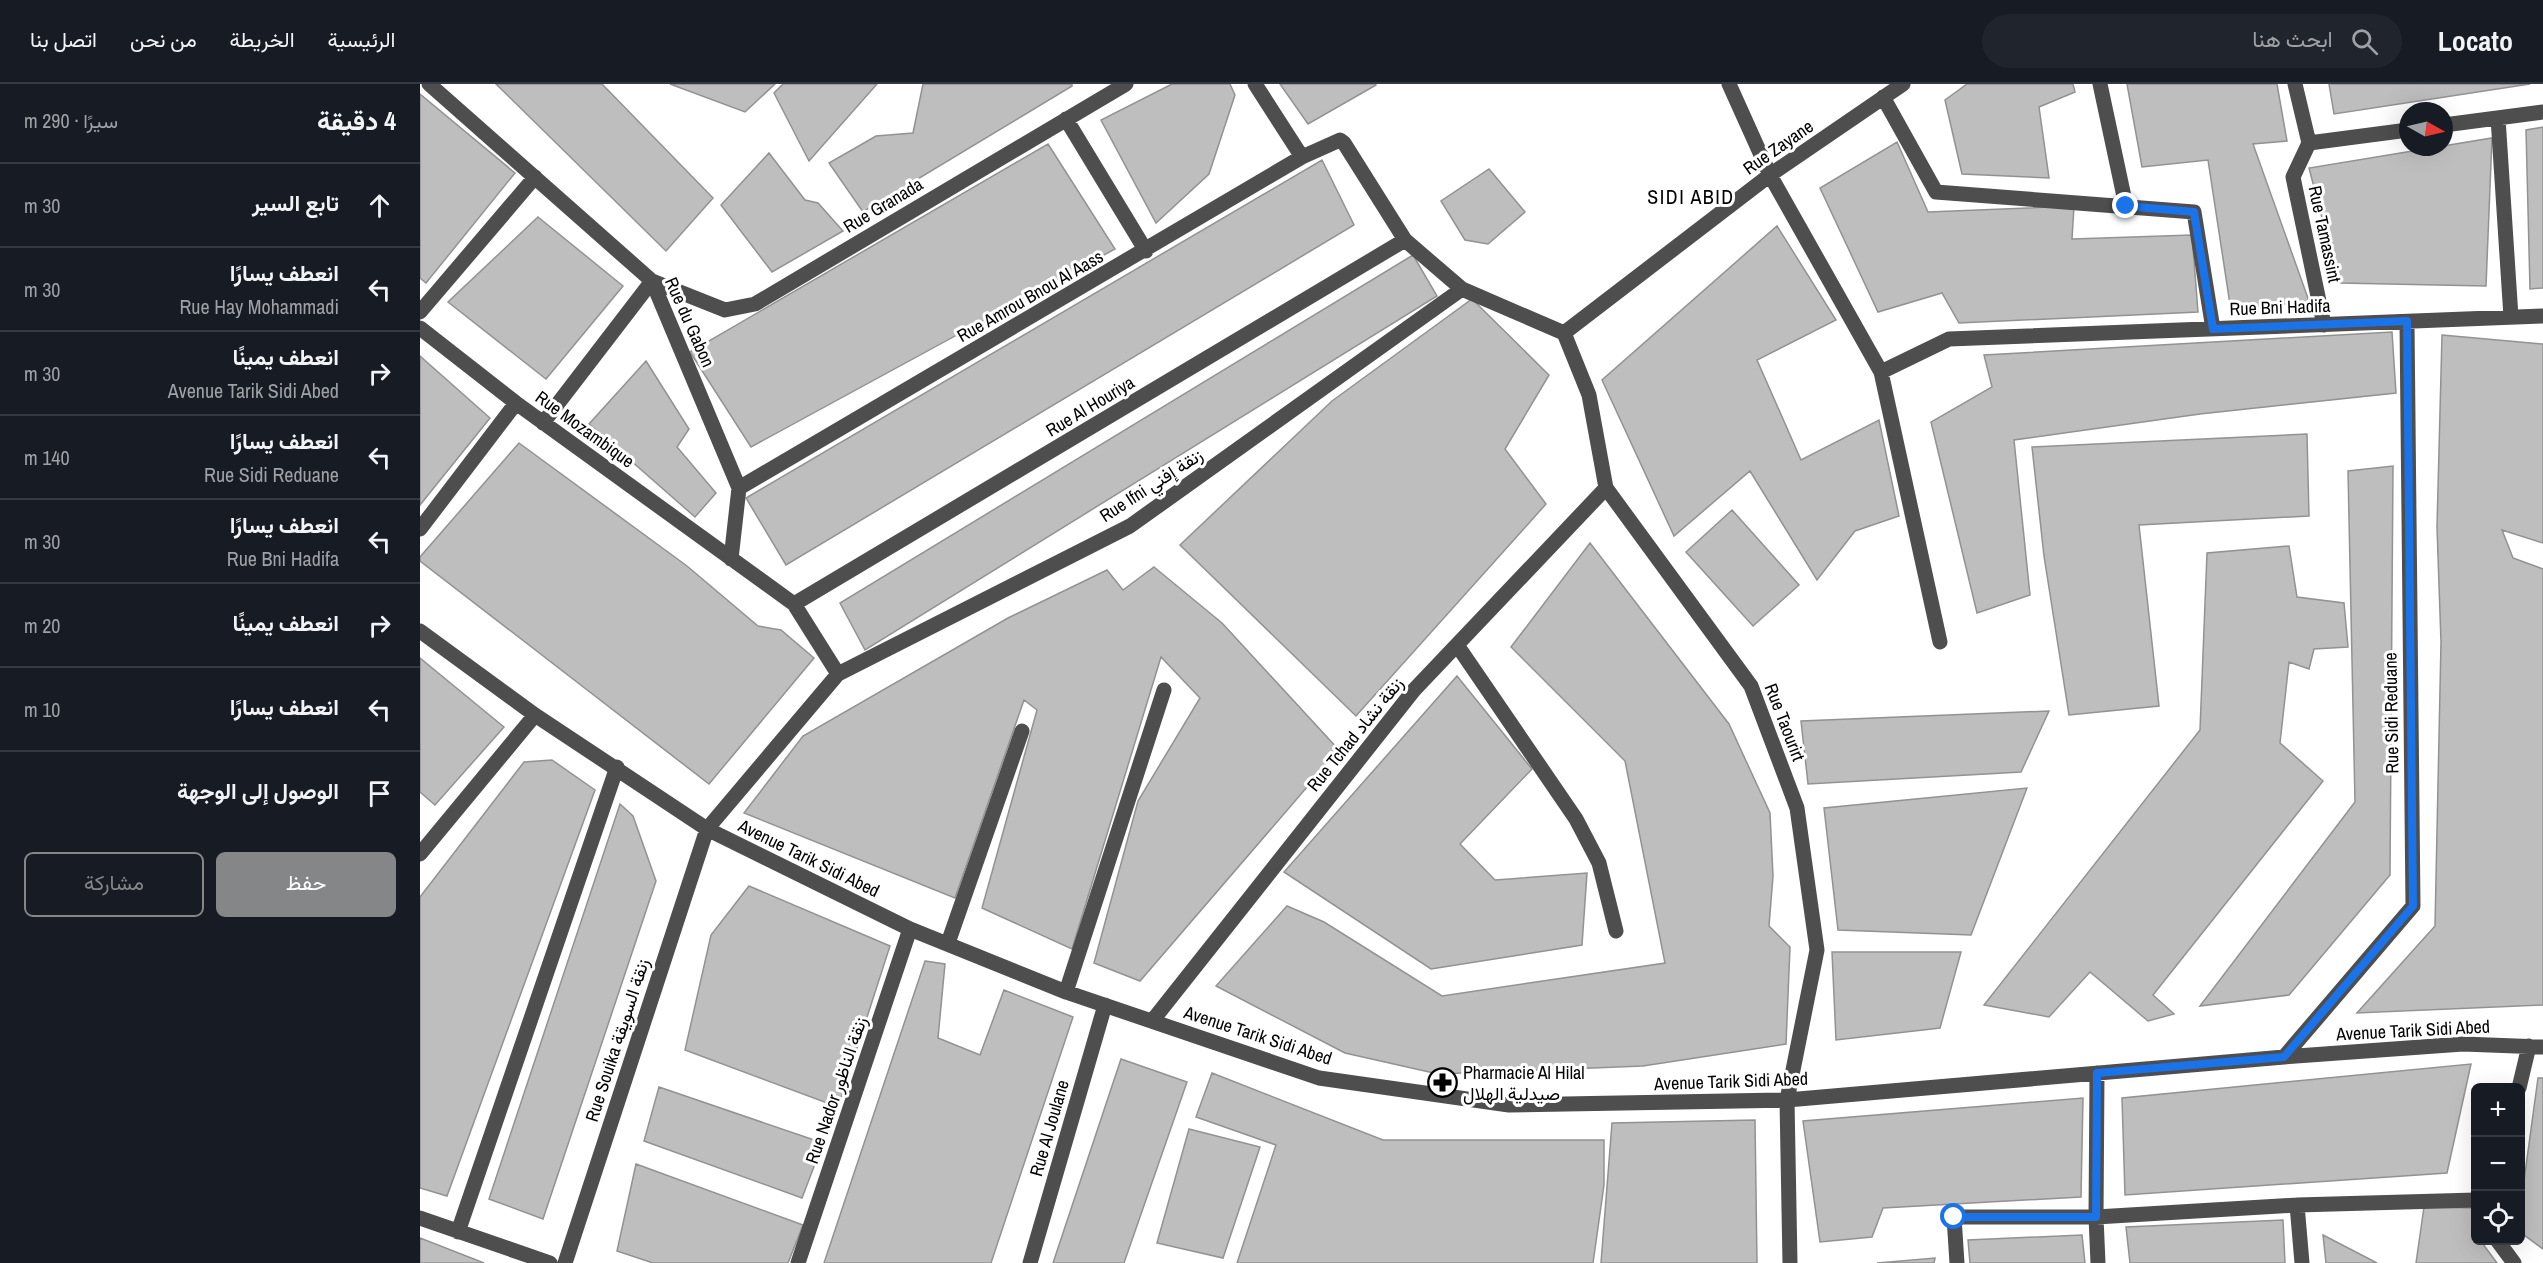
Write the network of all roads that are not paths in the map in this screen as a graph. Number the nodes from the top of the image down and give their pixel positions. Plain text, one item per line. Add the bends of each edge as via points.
1 (429, 84) edge
2 (1126, 84) edge
3 (1256, 84) edge
4 (1729, 84) edge
5 (1903, 84) edge
6 (2100, 84) edge
7 (2295, 84) edge
8 (1883, 97) junction
9 (2543, 112) edge
10 (2498, 118) junction
11 (1066, 119) junction
12 (2453, 124) edge
13 (2399, 131) edge
14 (2308, 143) junction
15 (1302, 158) junction
16 (1770, 175) junction
17 (535, 177) junction
18 (2126, 206) junction
19 (1405, 240) junction
20 (1146, 251) junction
21 (652, 280) junction
22 (1462, 289) junction
23 (420, 312) edge
24 (2543, 316) edge
25 (2511, 318) junction
26 (2407, 321) junction
27 (2324, 325) junction
28 (420, 328) edge
29 (2213, 329) junction
30 (1564, 333) junction
31 (1881, 372) junction
32 (516, 403) junction
33 (543, 423) junction
34 (739, 488) junction
35 (1606, 488) junction
36 (420, 529) edge
37 (731, 558) junction
38 (794, 604) junction
39 (420, 631) edge
40 (1940, 642) dead end
41 (1457, 645) junction
42 (838, 674) junction
43 (1164, 690) dead end
44 (535, 715) junction
45 (1022, 731) dead end
46 (617, 767) junction
47 (706, 829) junction
48 (425, 838) edge
49 (420, 854) edge
50 (910, 929) junction
51 (1616, 931) dead end
52 (948, 943) junction
53 (1066, 992) junction
54 (1106, 1005) junction
55 (1153, 1020) junction
56 (2536, 1047) edge
57 (2284, 1057) junction
58 (2097, 1073) junction
59 (2521, 1083) edge
60 (1787, 1100) junction
61 (2471, 1200) edge
62 (2297, 1205) junction
63 (2096, 1217) junction
64 (420, 1218) edge
65 (458, 1232) junction
66 (2501, 1245) edge
67 (550, 1263) edge
68 (566, 1263) edge
69 (798, 1263) edge
70 (1030, 1263) edge
71 (1790, 1263) edge
72 (1957, 1263) edge
73 (2098, 1263) edge
74 (2301, 1263) edge
75 (2514, 1263) edge

1 - 17 street, Rue du Gabon
2 - 11 street, Rue Granada
3 - 15 street
4 - 16 street
5 - 8 street, Rue Zayane
6 - 18 street
7 - 14 street
8 - 16 street, Rue Zayane
8 - 18 street via 1936,192
9 - 10 street
10 - 12 street
10 - 25 street
11 - 20 street
11 - 21 street, Rue Granada via 755,304 725,310
13 - 14 street
14 - 27 street, Rue Tamassint via 2293,177
15 - 19 street, Rue Amrou Bnou Al Aass via 1340,140 1344,143
15 - 20 street, Rue Amrou Bnou Al Aass
16 - 30 street, Rue Zayane
16 - 31 street
17 - 21 street, Rue du Gabon
17 - 23 street
18 - 29 street via 2194,212
19 - 22 street
19 - 38 street, Rue Al Houriya
20 - 34 street, Rue Amrou Bnou Al Aass
21 - 33 street
21 - 34 street, Rue du Gabon
22 - 30 street
22 - 42 street, Rue Ifni زنقة إفني via 1130,526
24 - 25 street, Rue Bni Hadifa
25 - 26 street, Rue Bni Hadifa
26 - 27 street, Rue Bni Hadifa
26 - 57 street, Rue Sidi Reduane via 2413,906
27 - 29 street, Rue Bni Hadifa
28 - 32 street, Rue Mozambique
29 - 31 street, Rue Bni Hadifa via 1949,339
30 - 35 street, Rue Taourirt via 1589,395
31 - 40 street
32 - 33 street, Rue Mozambique
32 - 36 street
33 - 37 street, Rue Mozambique
34 - 37 street, Rue du Gabon
35 - 41 street, Rue Tchad زنقة نشاد
35 - 60 street, Rue Taourirt via 1751,686 1797,808 1816,950
37 - 38 street, Rue Mozambique
38 - 42 street
39 - 44 street, Avenue Tarik Sidi Abed
41 - 51 street via 1576,819 1599,863
41 - 55 street, Rue Tchad زنقة نشاد via 1414,690
42 - 47 street
43 - 53 street
44 - 46 street, Avenue Tarik Sidi Abed
44 - 48 street
45 - 52 street
46 - 47 street, Avenue Tarik Sidi Abed
46 - 65 street
47 - 50 street, Avenue Tarik Sidi Abed
47 - 68 street, Rue Souika زنقة السويقة
48 - 49 street
50 - 52 street, Avenue Tarik Sidi Abed
50 - 69 street, Rue Nador زنقة الناظور
52 - 53 street, Avenue Tarik Sidi Abed
53 - 54 street, Avenue Tarik Sidi Abed
54 - 55 street, Avenue Tarik Sidi Abed
54 - 70 street, Rue Al Joulane
55 - 60 street, Avenue Tarik Sidi Abed via 1319,1078 1509,1105
56 - 57 street, Avenue Tarik Sidi Abed via 2463,1044
56 - 59 street
57 - 58 street, Avenue Tarik Sidi Abed
58 - 60 street, Avenue Tarik Sidi Abed
58 - 63 street
60 - 71 street, Rue Taourirt
61 - 62 street
62 - 63 street
62 - 74 street
63 - 72 street via 1954,1217
63 - 73 street
64 - 65 street
65 - 67 street
66 - 75 street

